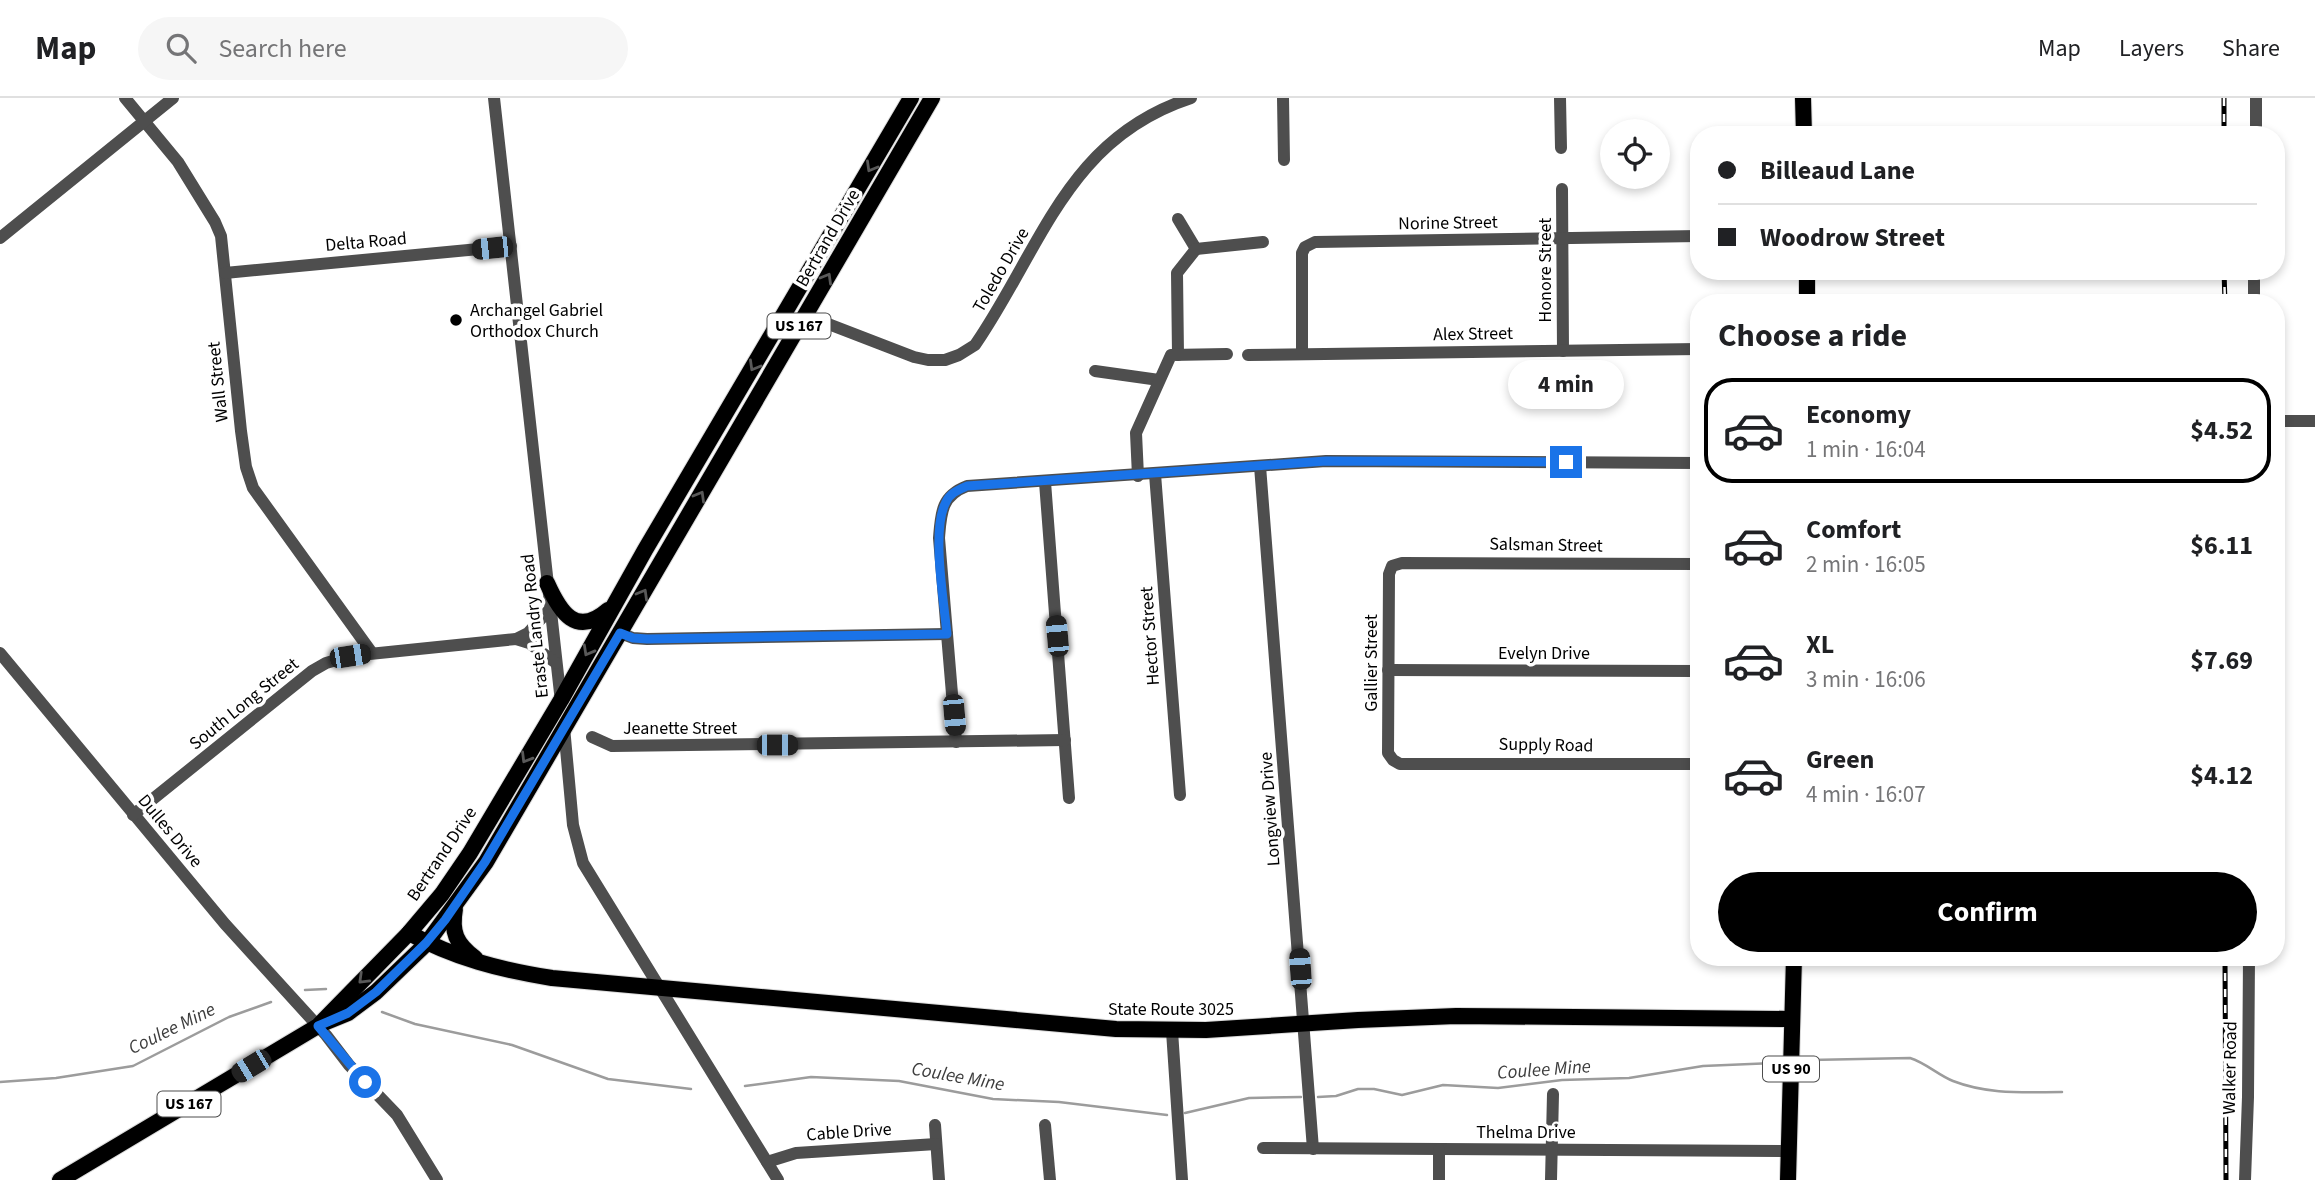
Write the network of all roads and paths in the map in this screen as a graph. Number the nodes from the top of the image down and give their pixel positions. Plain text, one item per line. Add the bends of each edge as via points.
1 (125, 98) edge
2 (173, 98) edge
3 (494, 98) edge
4 (911, 98) edge
5 (932, 98) edge
6 (1191, 98) edge
7 (1283, 98) edge
8 (1560, 98) edge
9 (1803, 98) edge
10 (2256, 98) edge
11 (144, 121) junction
12 (1804, 126) edge
13 (2256, 126) edge
14 (1561, 148) dead end
15 (1284, 160) dead end
16 (1562, 189) dead end
17 (1178, 219) dead end
18 (1690, 236) edge
19 (0, 238) edge
20 (1563, 238) junction
21 (1263, 242) dead end
22 (511, 246) junction
23 (1196, 249) junction
24 (225, 273) junction
25 (805, 316) junction
26 (1690, 349) edge
27 (1563, 351) junction
28 (1302, 353) junction
29 (1227, 354) dead end
30 (1178, 355) junction
31 (1248, 355) dead end
32 (1095, 371) dead end
33 (1159, 380) junction
34 (2285, 421) edge
35 (2315, 421) edge
36 (721, 423) junction
37 (735, 434) junction
38 (1690, 463) edge
39 (1260, 466) junction
40 (1155, 474) junction
41 (1138, 476) junction
42 (1045, 482) junction
43 (1690, 564) edge
44 (1392, 566) joint
45 (547, 583) junction
46 (613, 606) junction
47 (550, 609) junction
48 (620, 633) junction
49 (947, 634) junction
50 (516, 639) junction
51 (0, 653) edge
52 (372, 653) junction
53 (556, 663) junction
54 (1388, 670) junction
55 (1690, 671) edge
56 (561, 700) junction
57 (564, 729) junction
58 (592, 737) dead end
59 (1065, 740) junction
60 (956, 742) junction
61 (1393, 760) joint
62 (1690, 764) edge
63 (1180, 795) dead end
64 (1069, 798) dead end
65 (133, 815) junction
66 (456, 906) junction
67 (410, 933) junction
68 (426, 943) junction
69 (482, 964) junction
70 (1794, 966) edge
71 (2249, 966) edge
72 (658, 988) junction
73 (1792, 1019) junction
74 (1304, 1024) junction
75 (318, 1026) junction
76 (1171, 1031) junction
77 (1553, 1094) dead end
78 (935, 1125) dead end
79 (1045, 1125) dead end
80 (936, 1144) junction
81 (1263, 1148) dead end
82 (1313, 1149) junction
83 (1439, 1150) junction
84 (1552, 1150) junction
85 (1789, 1151) junction
86 (767, 1162) junction
87 (60, 1180) edge
88 (438, 1180) edge
89 (778, 1180) edge
90 (939, 1180) edge
91 (1050, 1180) edge
92 (1182, 1180) edge
93 (1439, 1180) edge
94 (1551, 1180) edge
95 (1788, 1180) edge
96 (2245, 1180) edge

1 - 11 street, Wall Street
2 - 11 street
3 - 22 street, Eraste Landry Road
4 -> 36 main road, Bertrand Drive / US 167
25 -> 5 main road, Bertrand Drive / US 167
6 - 25 street, Toledo Drive via 1139,120 1092,159 1063,196 975,345 959,355 936,360 914,357
7 - 15 street
8 - 14 street
9 - 12 main road
10 - 13 street
11 - 19 street
11 - 24 street, Wall Street via 178,162 215,222
16 - 20 street, Honore Street
17 - 23 street
18 - 20 street, Norine Street
20 - 27 street, Honore Street
20 - 28 street, Norine Street via 1308,245 1301,262
21 - 23 street
22 - 24 street, Delta Road
22 - 45 street, Eraste Landry Road
23 - 30 street via 1177,273
24 - 52 street, Wall Street via 249,477 270,514
25 - 37 main road, Bertrand Drive / US 167
26 - 27 street, Alex Street
27 - 28 street, Alex Street
28 - 31 street, Alex Street
29 - 30 street
30 - 33 street via 1171,355
32 - 33 street
33 - 41 street via 1136,433
34 - 35 street
36 - 37 street
36 - 46 main road, Bertrand Drive / US 167
48 -> 37 main road, Bertrand Drive / US 167
38 - 39 street via 1326,461
39 - 40 street
39 - 74 street, Longview Drive
40 - 41 street
40 - 63 street, Hector Street
41 - 42 street
42 - 49 street via 967,486 951,494 942,510 939,538
42 - 59 street
43 - 44 street, Salsman Street
44 - 54 street, Gallier Street
45 - 46 main road via 557,605 574,620 593,620
45 - 47 street, Eraste Landry Road
46 -> 56 main road, Bertrand Drive / US 167
47 - 50 street
47 - 53 street, Eraste Landry Road
48 - 49 street via 647,639
48 - 57 main road, Bertrand Drive / US 167
49 - 60 street
50 - 52 street, South Long Street
50 - 53 street
51 - 65 street, Dulles Drive
52 - 65 street, South Long Street via 326,663 312,671
53 - 56 street, Eraste Landry Road
54 - 55 street, Evelyn Drive
54 - 61 street, Gallier Street via 1388,753
56 - 57 street, Eraste Landry Road
56 -> 67 main road, Bertrand Drive / US 167 via 459,870
57 - 66 main road, Bertrand Drive / US 167
57 - 72 street, Eraste Landry Road via 573,825 583,863
58 - 60 street, Jeanette Street via 612,746
59 - 60 street, Jeanette Street
59 - 64 street
61 - 62 street, Supply Road via 1400,764
65 - 75 street, Dulles Drive
66 - 68 main road, Bertrand Drive / US 167
66 - 69 main road via 456,941
67 - 68 main road, State Route 3025
67 -> 75 main road, Bertrand Drive / US 167
68 - 69 main road, State Route 3025
68 - 75 main road, Bertrand Drive / US 167 via 376,992 348,1013
69 - 72 main road, State Route 3025 via 552,978
70 - 73 main road, US 90
71 - 96 street, Walker Road
72 - 76 main road, State Route 3025 via 1068,1026
72 - 86 street, Eraste Landry Road
73 - 74 main road, State Route 3025 via 1456,1016
73 - 85 main road, US 90
74 - 76 main road, State Route 3025
74 - 82 street, Longview Drive
75 - 87 main road, Bertrand Drive / US 167
75 - 88 street, Dulles Drive via 397,1115
76 - 92 street
77 - 84 street
78 - 80 street
79 - 91 street
80 - 86 street, Cable Drive via 796,1153
80 - 90 street
81 - 82 street, Thelma Drive
82 - 83 street, Thelma Drive
83 - 84 street, Thelma Drive
83 - 93 street
84 - 85 street, Thelma Drive
84 - 94 street
85 - 95 main road, US 90
86 - 89 street, Eraste Landry Road

